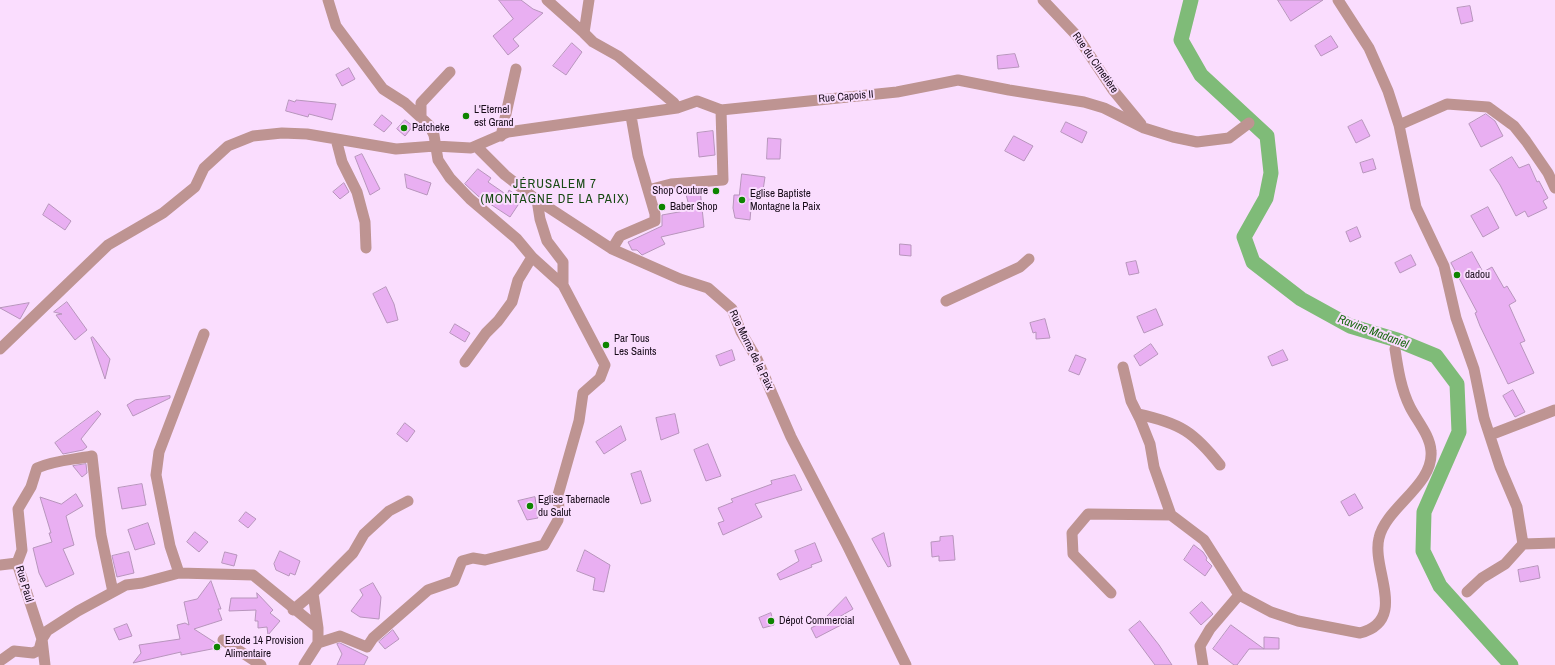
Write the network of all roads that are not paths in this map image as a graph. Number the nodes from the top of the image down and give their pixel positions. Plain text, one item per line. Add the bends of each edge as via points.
1 (328, 0) edge
2 (547, 0) edge
3 (589, 0) edge
4 (1043, 0) edge
5 (1338, 0) edge
6 (584, 33) junction
7 (516, 69) dead end
8 (450, 72) dead end
9 (677, 108) junction
10 (721, 110) junction
11 (631, 116) junction
12 (421, 117) junction
13 (1249, 123) dead end
14 (1399, 125) junction
15 (1144, 128) junction
16 (501, 136) junction
17 (336, 139) junction
18 (435, 146) junction
19 (477, 147) junction
20 (1555, 188) edge
21 (648, 190) junction
22 (537, 200) junction
23 (366, 248) dead end
24 (612, 249) junction
25 (532, 257) junction
26 (1029, 259) dead end
27 (563, 285) junction
28 (946, 301) dead end
29 (204, 334) dead end
30 (0, 348) edge
31 (1395, 349) dead end
32 (465, 362) dead end
33 (1123, 367) dead end
34 (1555, 410) edge
35 (1138, 414) junction
36 (1490, 436) junction
37 (1220, 465) dead end
38 (408, 501) dead end
39 (1171, 515) junction
40 (1555, 543) edge
41 (1523, 544) junction
42 (17, 563) junction
43 (0, 565) edge
44 (179, 573) junction
45 (113, 592) junction
46 (1111, 592) dead end
47 (1467, 592) dead end
48 (313, 593) junction
49 (1240, 595) junction
50 (294, 610) junction
51 (318, 628) junction
52 (42, 639) junction
53 (223, 640) dead end
54 (318, 643) junction
55 (0, 661) edge
56 (45, 665) edge
57 (261, 665) edge
58 (304, 665) edge
59 (906, 665) edge
60 (1203, 665) edge

1 - 12 street via 336,26 383,89
2 - 6 street
3 - 6 street
4 - 15 street, Rue du Cimetière via 1077,36 1113,90
5 - 14 street via 1369,48 1388,91
6 - 9 street via 593,42 618,56
7 - 16 street
8 - 12 street via 421,103
9 - 10 street, Rue Capois II via 696,101
9 - 11 street, Rue Capois II
10 - 15 street, Rue Capois II via 897,92 958,80 1084,102 1104,108
10 - 21 street via 723,180 671,184
11 - 16 street, Rue Capois II via 508,132
11 - 21 street via 638,156
12 - 18 street via 434,135
13 - 15 street, Rue Capois II via 1229,138 1197,142
14 - 20 street via 1447,104 1488,107 1514,126 1548,173
14 - 36 street via 1416,207 1444,266 1456,318 1474,369
16 - 19 street, Rue Capois II
17 - 18 street, Rue Capois II via 396,149
17 - 23 street via 342,162 357,192 365,222
17 - 30 street, Rue Capois II via 282,133 254,136 228,146 204,168 195,187 163,213 108,246
18 - 19 street, Rue Capois II
18 - 25 street via 438,160 450,178 470,199 517,239
19 - 22 street, Rue Morne de la Paix via 505,175
21 - 24 street via 655,221 620,236
22 - 24 street, Rue Morne de la Paix
22 - 27 street via 547,241 563,262
24 - 59 street, Rue Morne de la Paix via 680,279 708,288 732,309 791,437
25 - 27 street
25 - 32 street via 518,280 512,302
26 - 28 street via 1020,267
27 - 54 street via 605,365 600,378 583,393 579,421 558,495 558,520 544,545 486,560 473,558 462,561 454,581 428,590 374,638 367,648 340,636
29 - 44 street via 159,452 156,475 170,546
31 - 49 street via 1400,379 1432,451 1424,476 1387,521 1379,537 1378,548 1386,604 1384,615 1370,630 1360,633 1298,621 1271,612
33 - 35 street via 1131,401
34 - 36 street
35 - 37 street via 1161,419 1185,429 1202,442
35 - 39 street via 1150,444 1154,467
36 - 41 street via 1517,507
38 - 48 street via 389,511 364,534 353,553
39 - 46 street via 1088,514 1072,533 1073,554
39 - 49 street via 1204,540
40 - 41 street
41 - 47 street via 1505,564 1482,578
42 - 43 street
42 - 45 street, Rue Paul via 22,550 18,509 31,488 37,468 52,462 92,456 101,535
42 - 52 street, Rue Paul
44 - 45 street via 126,585
44 - 50 street via 253,575
45 - 52 street via 47,631
48 - 50 street
48 - 51 street
49 - 60 street via 1210,629 1200,646
50 - 51 street
51 - 54 street
52 - 55 street via 39,650 33,653 14,651
52 - 56 street, Rue Paul
53 - 57 street
54 - 58 street

